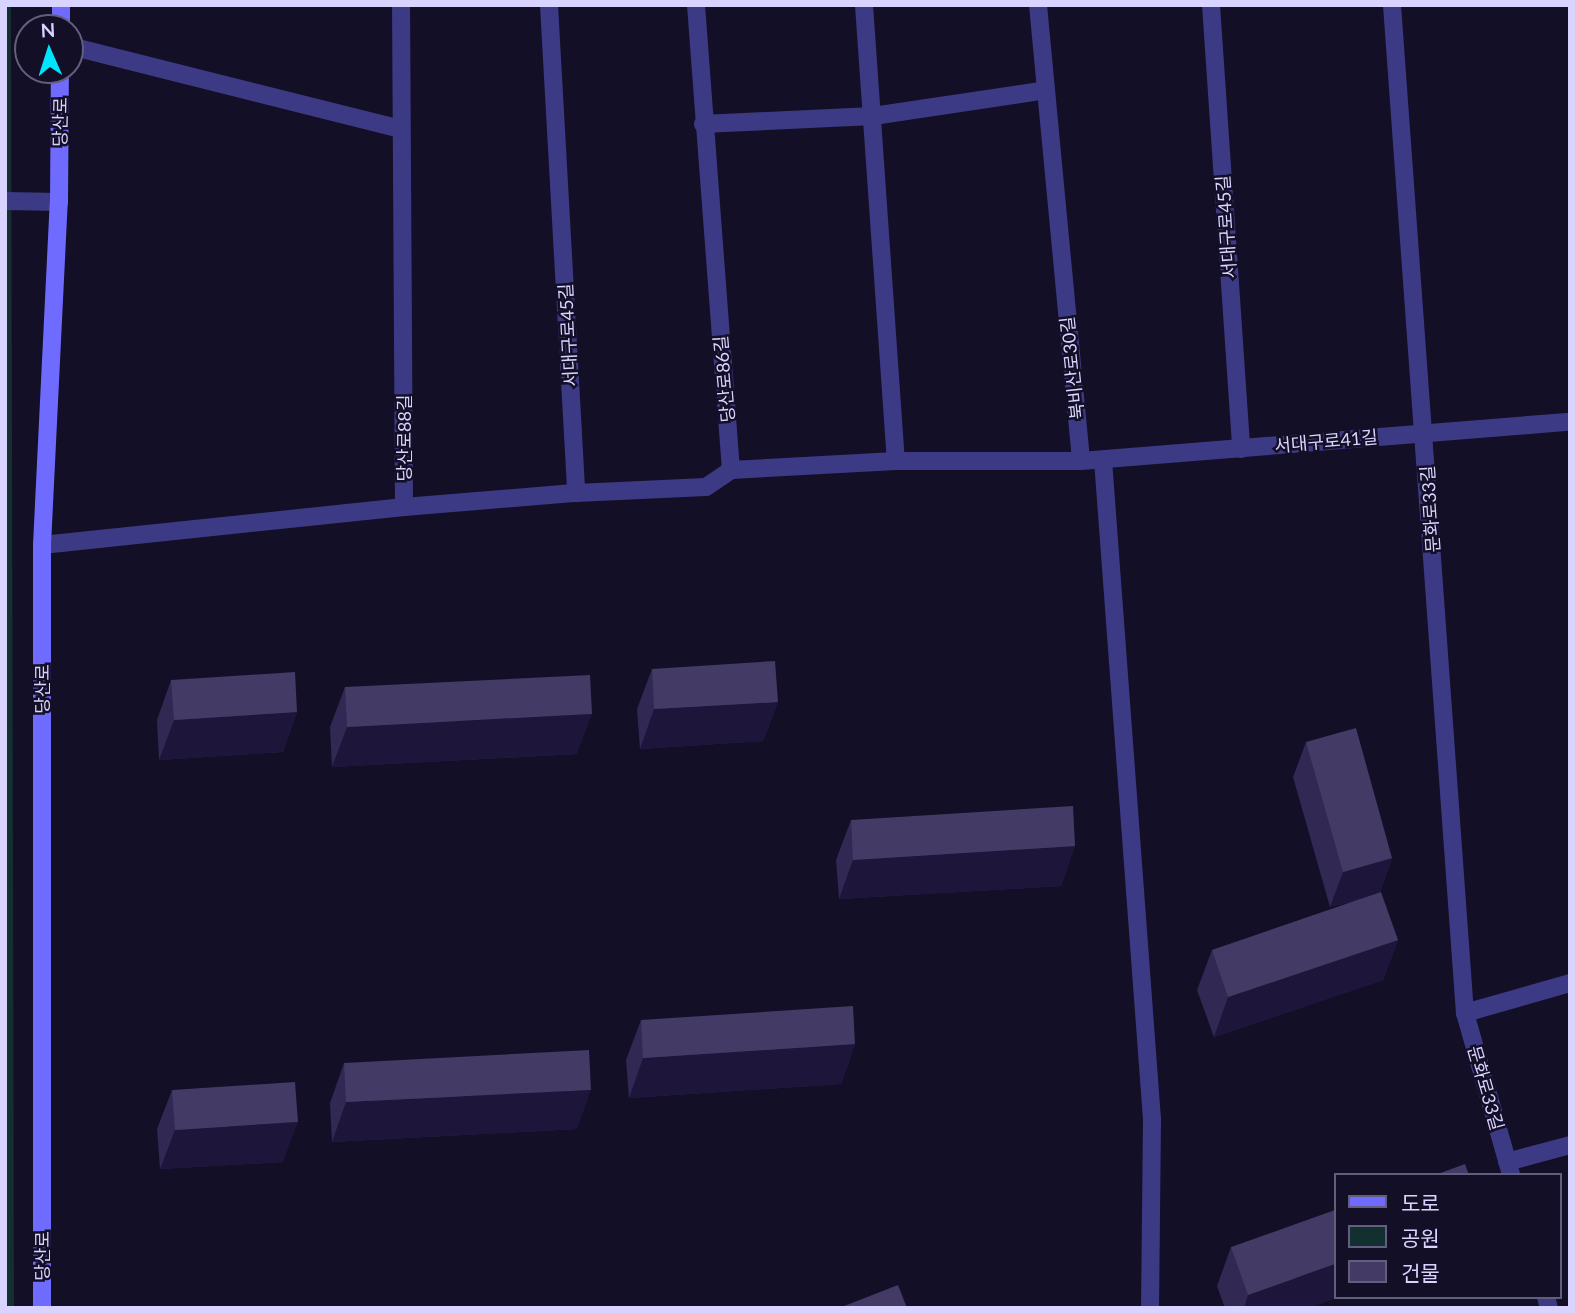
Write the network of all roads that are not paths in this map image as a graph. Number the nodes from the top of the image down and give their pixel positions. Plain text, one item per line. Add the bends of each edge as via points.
1 (401, 5) edge
2 (549, 5) edge
3 (696, 5) edge
4 (864, 5) edge
5 (1038, 5) edge
6 (1212, 5) edge
7 (1392, 5) edge
8 (84, 50) edge
9 (60, 84) edge
10 (1046, 90) junction
11 (873, 116) junction
12 (703, 124) junction
13 (401, 129) junction
14 (5, 201) edge
15 (59, 202) junction
16 (1570, 422) edge
17 (1424, 432) junction
18 (1241, 449) junction
19 (1102, 460) junction
20 (896, 461) junction
21 (1082, 461) junction
22 (731, 470) junction
23 (576, 493) junction
24 (404, 506) junction
25 (41, 545) junction
26 (1570, 983) edge
27 (1465, 1013) junction
28 (1570, 1145) edge
29 (1509, 1168) edge
30 (42, 1308) edge
31 (1150, 1308) edge

1 - 13 street, 당산로88길
2 - 23 street, 서대구로45길
3 - 12 street, 당산로86길
4 - 11 street
5 - 10 street, 북비산로30길
6 - 18 street, 서대구로45길
7 - 17 street, 문화로33길
8 - 13 street
9 - 15 main road, 당산로
10 - 11 street
10 - 21 street, 북비산로30길
11 - 12 street
11 - 20 street
12 - 22 street, 당산로86길
13 - 24 street, 당산로88길
14 - 15 street
15 - 25 main road, 당산로
16 - 17 street, 서대구로41길
17 - 18 street, 서대구로41길
17 - 27 street, 문화로33길
18 - 19 street, 서대구로41길
19 - 21 street, 서대구로41길
19 - 31 street via 1152,1119
20 - 21 street
20 - 22 street
22 - 23 street via 706,487
23 - 24 street
24 - 25 street, 당산로88길
25 - 30 main road, 당산로
26 - 27 street
27 - 29 street, 문화로33길
28 - 29 street, 문화로33길

